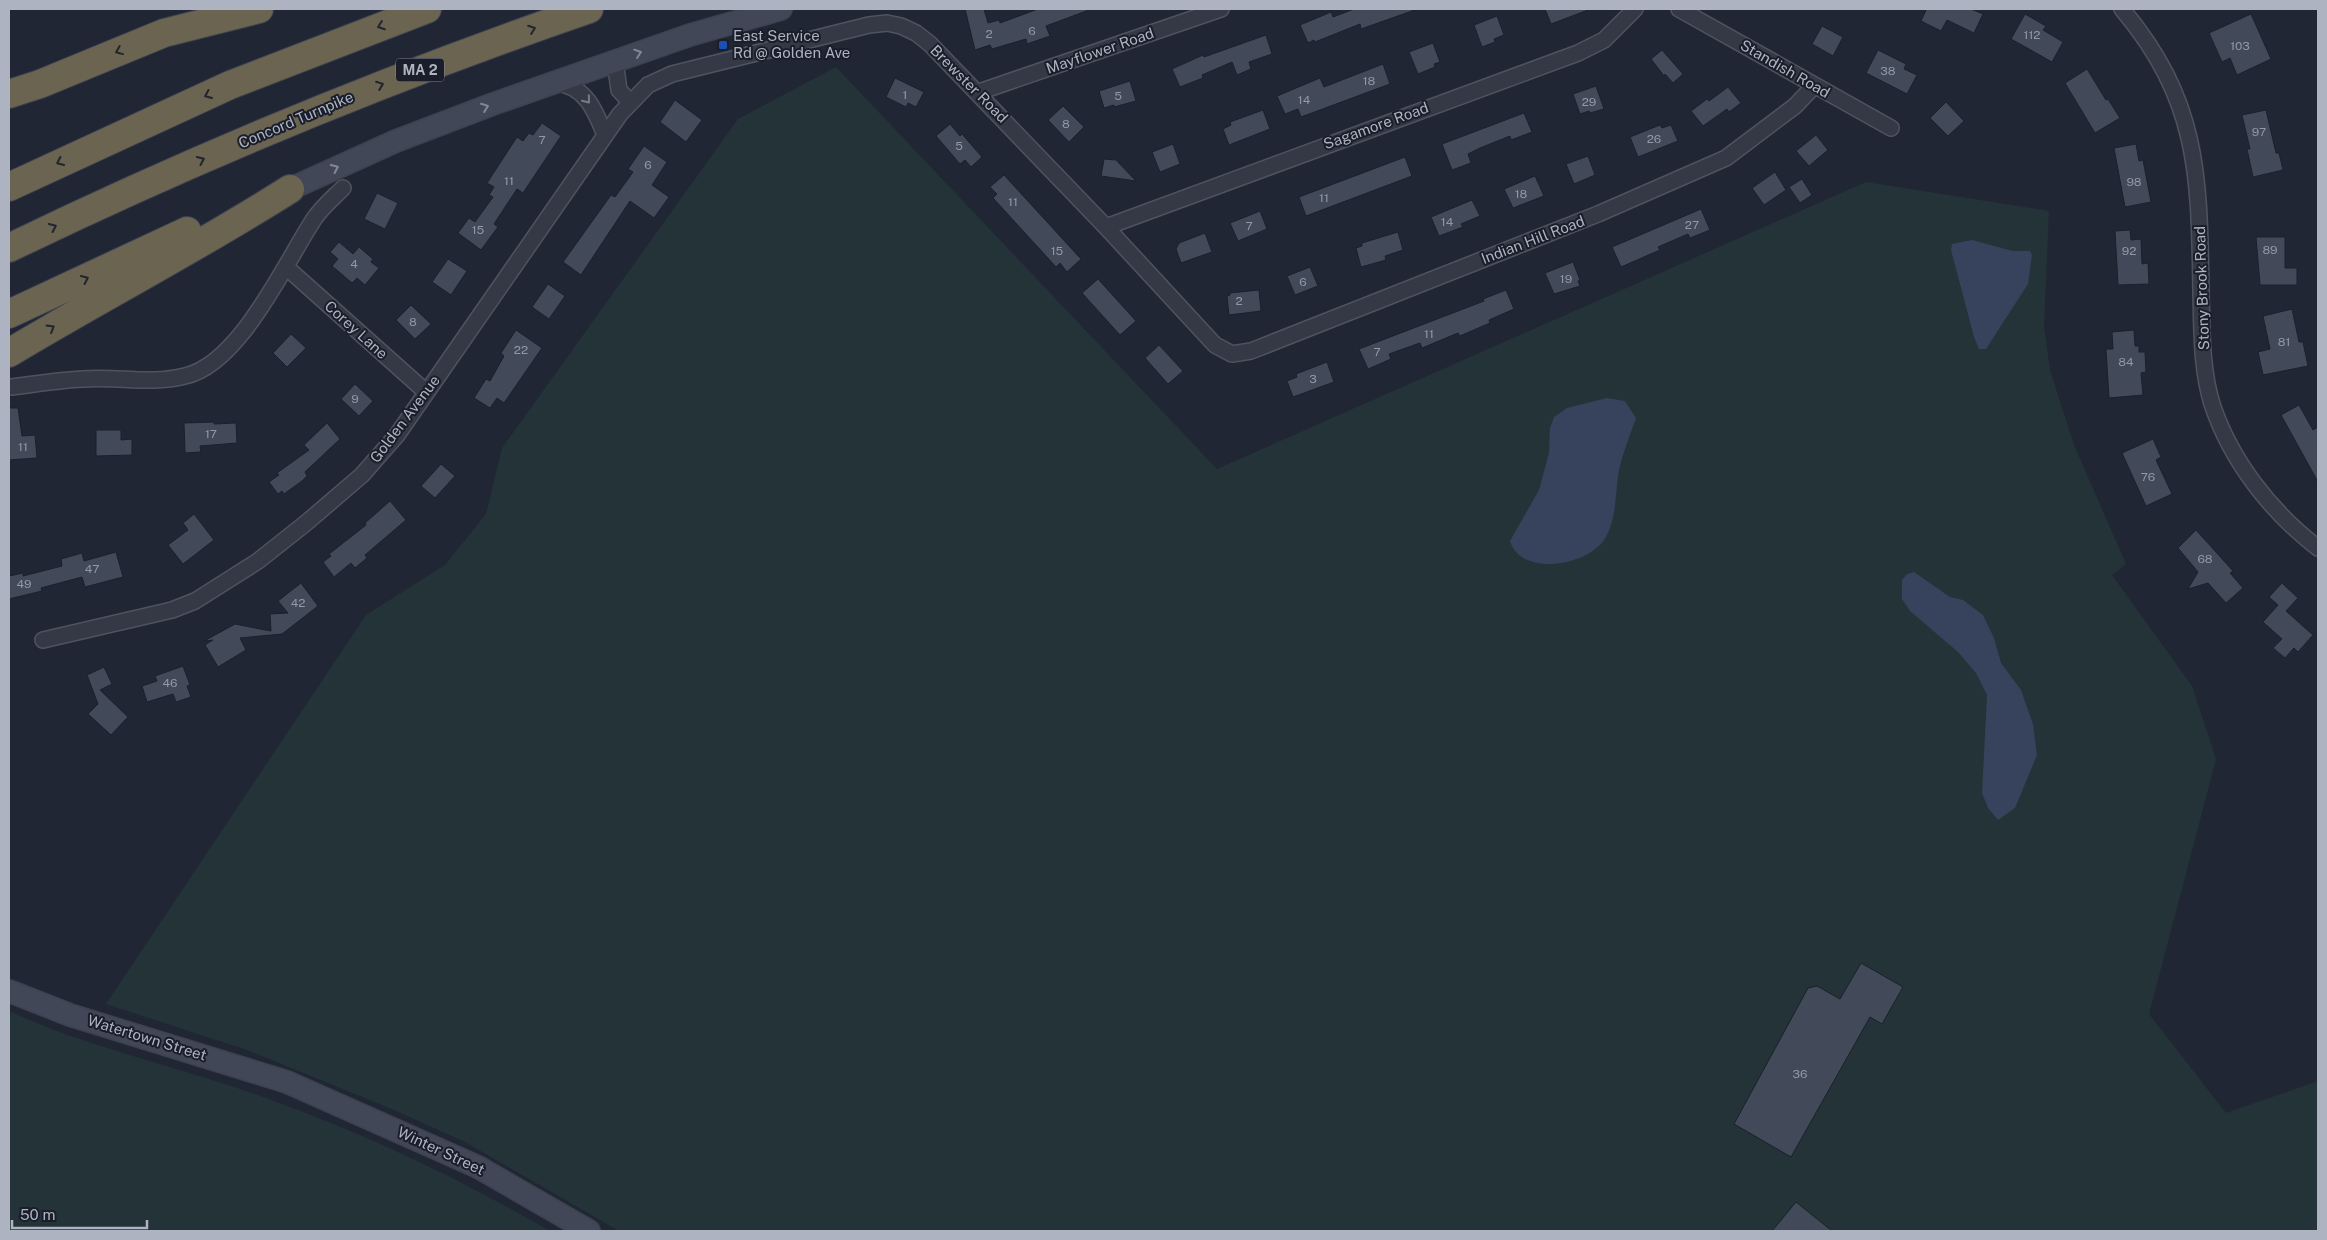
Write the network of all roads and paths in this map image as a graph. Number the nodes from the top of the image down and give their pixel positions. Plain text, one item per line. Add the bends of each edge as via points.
1 (221, 9) edge
2 (259, 9) edge
3 (427, 9) edge
4 (589, 9) edge
5 (781, 9) edge
6 (1221, 9) edge
7 (1635, 9) edge
8 (1679, 9) edge
9 (2122, 9) edge
10 (164, 33) junction
11 (615, 61) junction
12 (554, 83) junction
13 (1814, 86) junction
14 (978, 92) junction
15 (9, 94) edge
16 (630, 102) junction
17 (1892, 128) dead end
18 (605, 135) junction
19 (9, 187) edge
20 (290, 188) junction
21 (343, 188) dead end
22 (1106, 227) junction
23 (9, 248) edge
24 (286, 267) junction
25 (9, 314) edge
26 (9, 353) edge
27 (1232, 354) joint
28 (12, 387) dead end
29 (426, 392) junction
30 (2318, 548) edge
31 (43, 640) dead end
32 (9, 991) edge
33 (287, 1082) joint
34 (589, 1231) edge

1 - 10 main road
2 - 10 highway
3 -> 19 highway via 230,85
23 -> 4 highway, Concord Turnpike / MA 2 via 303,117 424,68
11 -> 5 main road
6 - 14 street, Mayflower Road
7 - 22 street, Sagamore Road via 1604,40 1578,53
8 - 13 street, Standish Road
9 - 30 street, Stony Brook Road via 2155,53 2170,81 2191,144 2199,212 2202,342 2212,404 2238,459 2256,485 2275,510
10 -> 15 highway
11 - 12 main road
11 - 16 street via 619,90
12 -> 18 street via 571,86 587,98
20 -> 12 main road via 396,141
13 - 17 street, Standish Road
13 - 27 street, Indian Hill Road via 1795,106 1726,158 1551,233 1251,351
14 - 16 street, Brewster Road via 923,38 909,28 887,23 666,76 648,85
14 - 22 street, Brewster Road
16 - 18 street, Golden Avenue
18 - 29 street, Golden Avenue
25 -> 20 highway via 236,208
26 -> 20 highway via 241,220
21 - 24 street via 316,216
22 - 27 street, Brewster Road via 1210,341
24 - 28 street via 224,354 203,370 188,376 149,382 85,378
24 - 29 street, Corey Lane
29 - 31 street, Golden Avenue via 382,454 351,485 269,552 206,595 172,610
32 - 33 main road, Watertown Street via 70,1015
33 - 34 main road, Winter Street via 478,1167

